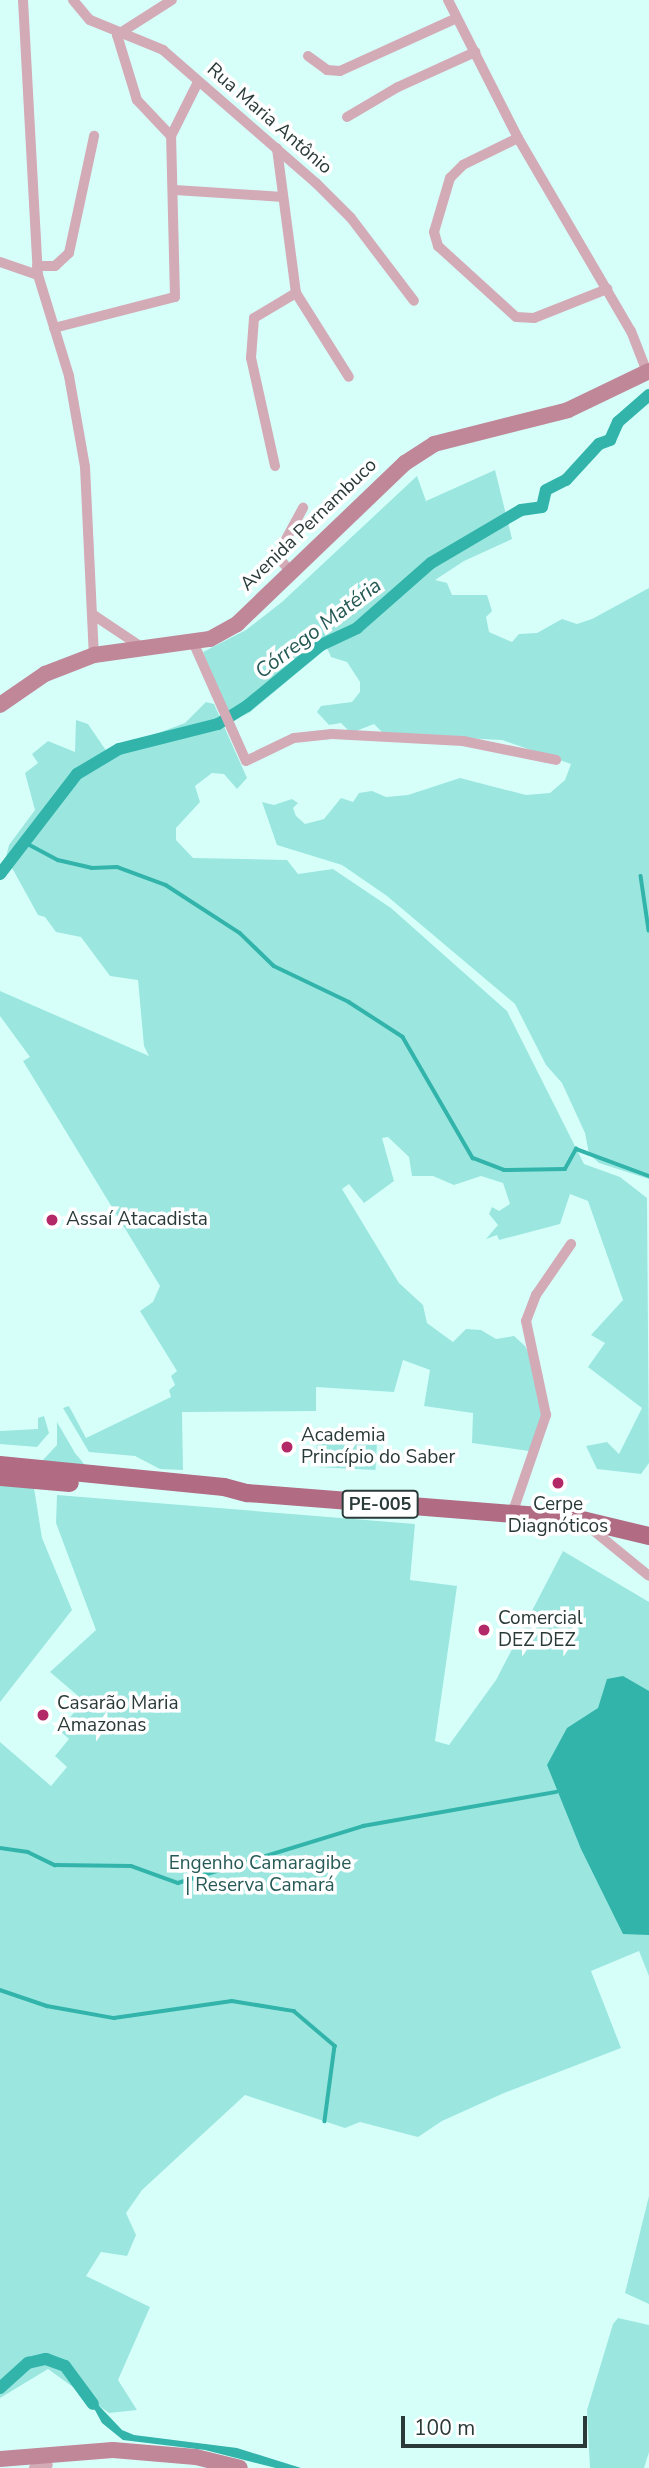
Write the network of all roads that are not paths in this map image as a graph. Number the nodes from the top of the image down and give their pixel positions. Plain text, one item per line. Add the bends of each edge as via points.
1 (23, 0) edge
2 (73, 0) edge
3 (172, 0) edge
4 (448, 0) edge
5 (457, 18) junction
6 (117, 35) junction
7 (475, 52) junction
8 (308, 56) dead end
9 (198, 82) junction
10 (347, 117) dead end
11 (94, 136) dead end
12 (171, 136) junction
13 (518, 138) junction
14 (277, 148) junction
15 (175, 190) junction
16 (283, 197) junction
17 (0, 262) edge
18 (38, 271) junction
19 (607, 289) junction
20 (296, 293) junction
21 (414, 301) dead end
22 (54, 328) junction
23 (648, 371) edge
24 (349, 377) dead end
25 (275, 466) dead end
26 (303, 508) dead end
27 (291, 572) junction
28 (92, 614) junction
29 (192, 642) junction
30 (143, 648) junction
31 (94, 655) junction
32 (0, 705) edge
33 (556, 760) dead end
34 (571, 1244) dead end
35 (0, 1465) edge
36 (0, 1477) edge
37 (247, 1493) junction
38 (512, 1514) junction
39 (578, 1519) junction
40 (649, 1536) edge
41 (649, 1576) edge
42 (0, 2459) edge
43 (51, 2462) edge
44 (34, 2468) edge
45 (240, 2468) edge

1 - 18 street
2 - 6 street, Rua Maria Antônio via 90,20
3 - 6 street
4 - 5 street
5 - 7 street
5 - 8 street via 340,71 327,70
6 - 9 street, Rua Maria Antônio via 163,50
6 - 12 street via 137,100
7 - 10 street via 398,87
7 - 13 street
9 - 12 street
9 - 14 street, Rua Maria Antônio
11 - 18 street via 69,253
12 - 15 street
13 - 19 street
13 - 19 street via 463,165 450,178 434,232 438,246 516,317 534,318
14 - 16 street
14 - 21 street, Rua Maria Antônio via 351,218
15 - 16 street
15 - 22 street via 175,297
16 - 20 street
17 - 18 street
18 - 22 street
19 - 23 street
20 - 24 street
20 - 25 street via 254,318 251,358
22 - 28 street via 71,386 85,467
23 - 27 street, Avenida Pernambuco via 568,410 434,444 405,463
26 - 27 street via 277,556
27 - 29 street, Avenida Pernambuco via 237,624 210,639
28 - 30 street
28 - 31 street
29 - 30 street, Avenida Pernambuco
29 - 33 street via 246,761 294,738 332,734 463,741
30 - 31 street, Avenida Pernambuco
31 - 32 street, Avenida Pernambuco via 45,674
34 - 38 street via 536,1295 526,1321 546,1415
35 - 37 main road, PE-005
36 - 37 main road, PE-005 via 225,1499
37 - 38 main road, PE-005
38 - 39 main road, PE-005
39 - 40 main road, PE-005
39 - 41 street
42 - 43 street
43 - 44 street
43 - 45 street via 156,2452

